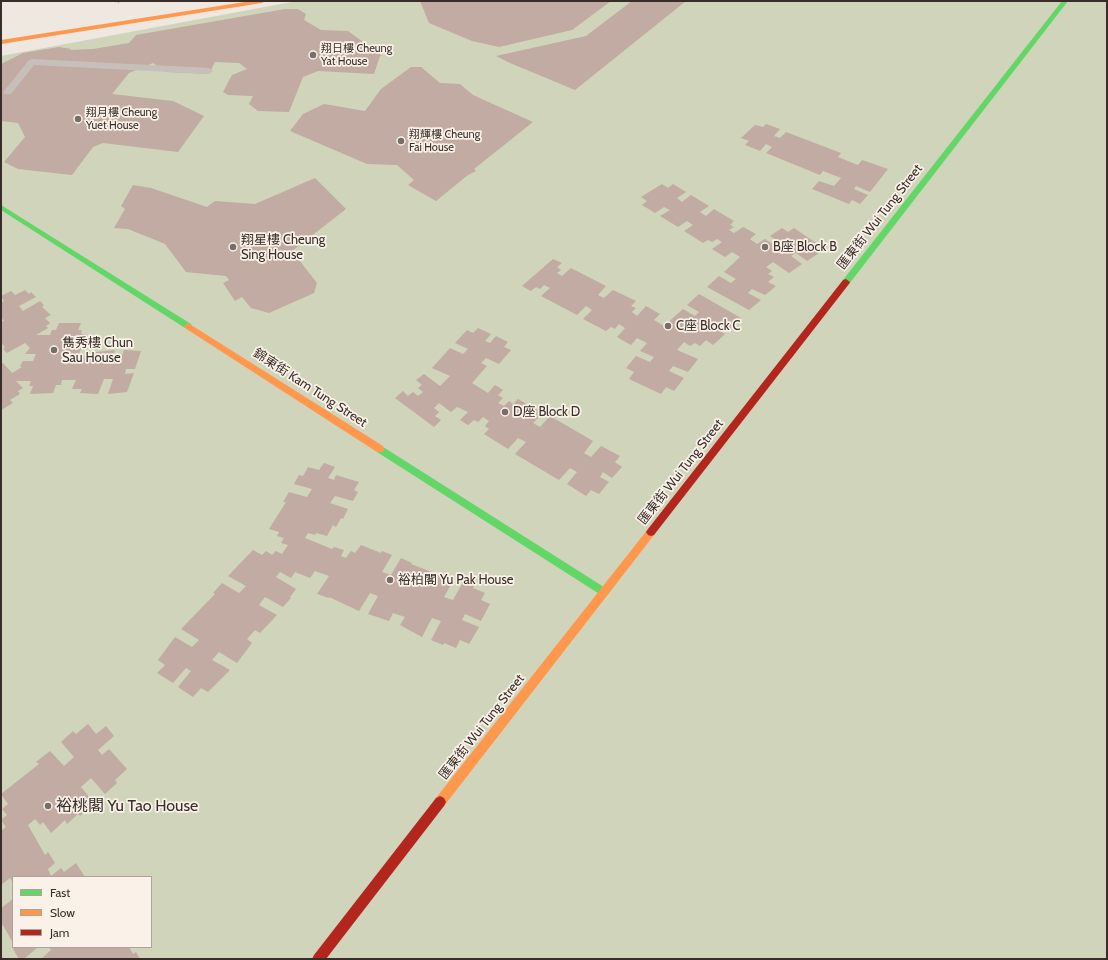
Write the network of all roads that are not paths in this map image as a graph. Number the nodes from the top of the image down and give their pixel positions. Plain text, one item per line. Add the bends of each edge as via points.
1 (262, 1) edge
2 (1065, 1) edge
3 (1, 42) edge
4 (209, 71) dead end
5 (8, 92) dead end
6 (1, 207) edge
7 (604, 592) junction
8 (318, 959) edge

1 - 3 street
2 - 7 street, 匯東街 Wui Tung Street
4 - 5 lane via 32,62
6 - 7 street, 錦東街 Kam Tung Street
7 - 8 street, 匯東街 Wui Tung Street

